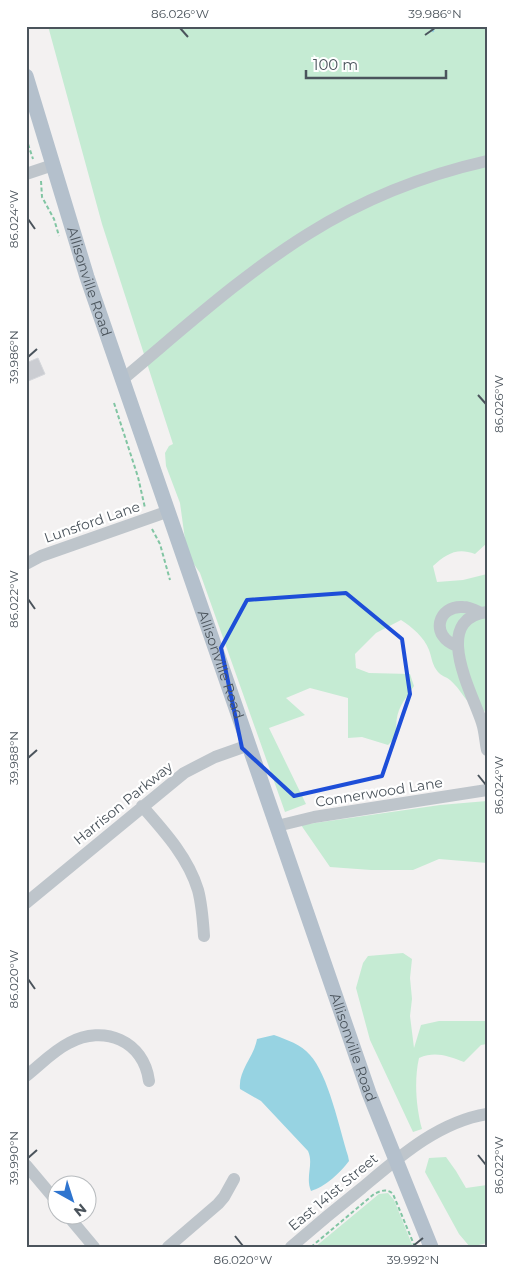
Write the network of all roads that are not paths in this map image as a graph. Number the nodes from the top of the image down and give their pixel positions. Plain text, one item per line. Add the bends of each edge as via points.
1 (26, 76) edge
2 (487, 161) edge
3 (53, 165) junction
4 (26, 174) edge
5 (123, 378) junction
6 (169, 511) junction
7 (26, 564) edge
8 (484, 613) edge
9 (457, 646) junction
10 (249, 745) junction
11 (487, 750) edge
12 (487, 790) edge
13 (142, 806) junction
14 (277, 826) junction
15 (26, 903) edge
16 (204, 936) dead end
17 (26, 1076) edge
18 (149, 1080) dead end
19 (487, 1114) edge
20 (396, 1160) junction
21 (26, 1165) edge
22 (234, 1178) dead end
23 (48, 1191) edge
24 (76, 1226) edge
25 (94, 1247) edge
26 (168, 1247) edge
27 (290, 1247) edge
28 (431, 1247) edge

1 - 3 main road, Allisonville Road
2 - 5 street via 394,190 314,230 244,278
3 - 4 street
3 - 5 main road, Allisonville Road via 87,277
5 - 6 main road, Allisonville Road
6 - 7 street, Lunsford Lane
6 - 10 main road, Allisonville Road
8 - 9 street via 463,625
8 - 9 street via 456,607 442,617 439,625 442,635
9 - 11 street via 483,725
10 - 13 street, Harrison Parkway via 191,768
10 - 14 main road, Allisonville Road
12 - 14 street, Connerwood Lane via 314,817
13 - 15 street, Harrison Parkway
13 - 16 street via 175,845 189,869 199,896
14 - 20 main road, Allisonville Road via 369,1093
17 - 18 street via 69,1042 99,1036 114,1037 132,1046 144,1061
19 - 20 street, East 141st Street via 445,1128
20 - 27 street, East 141st Street
20 - 28 main road, Allisonville Road
21 - 23 street
22 - 26 street via 218,1204
24 - 25 street

